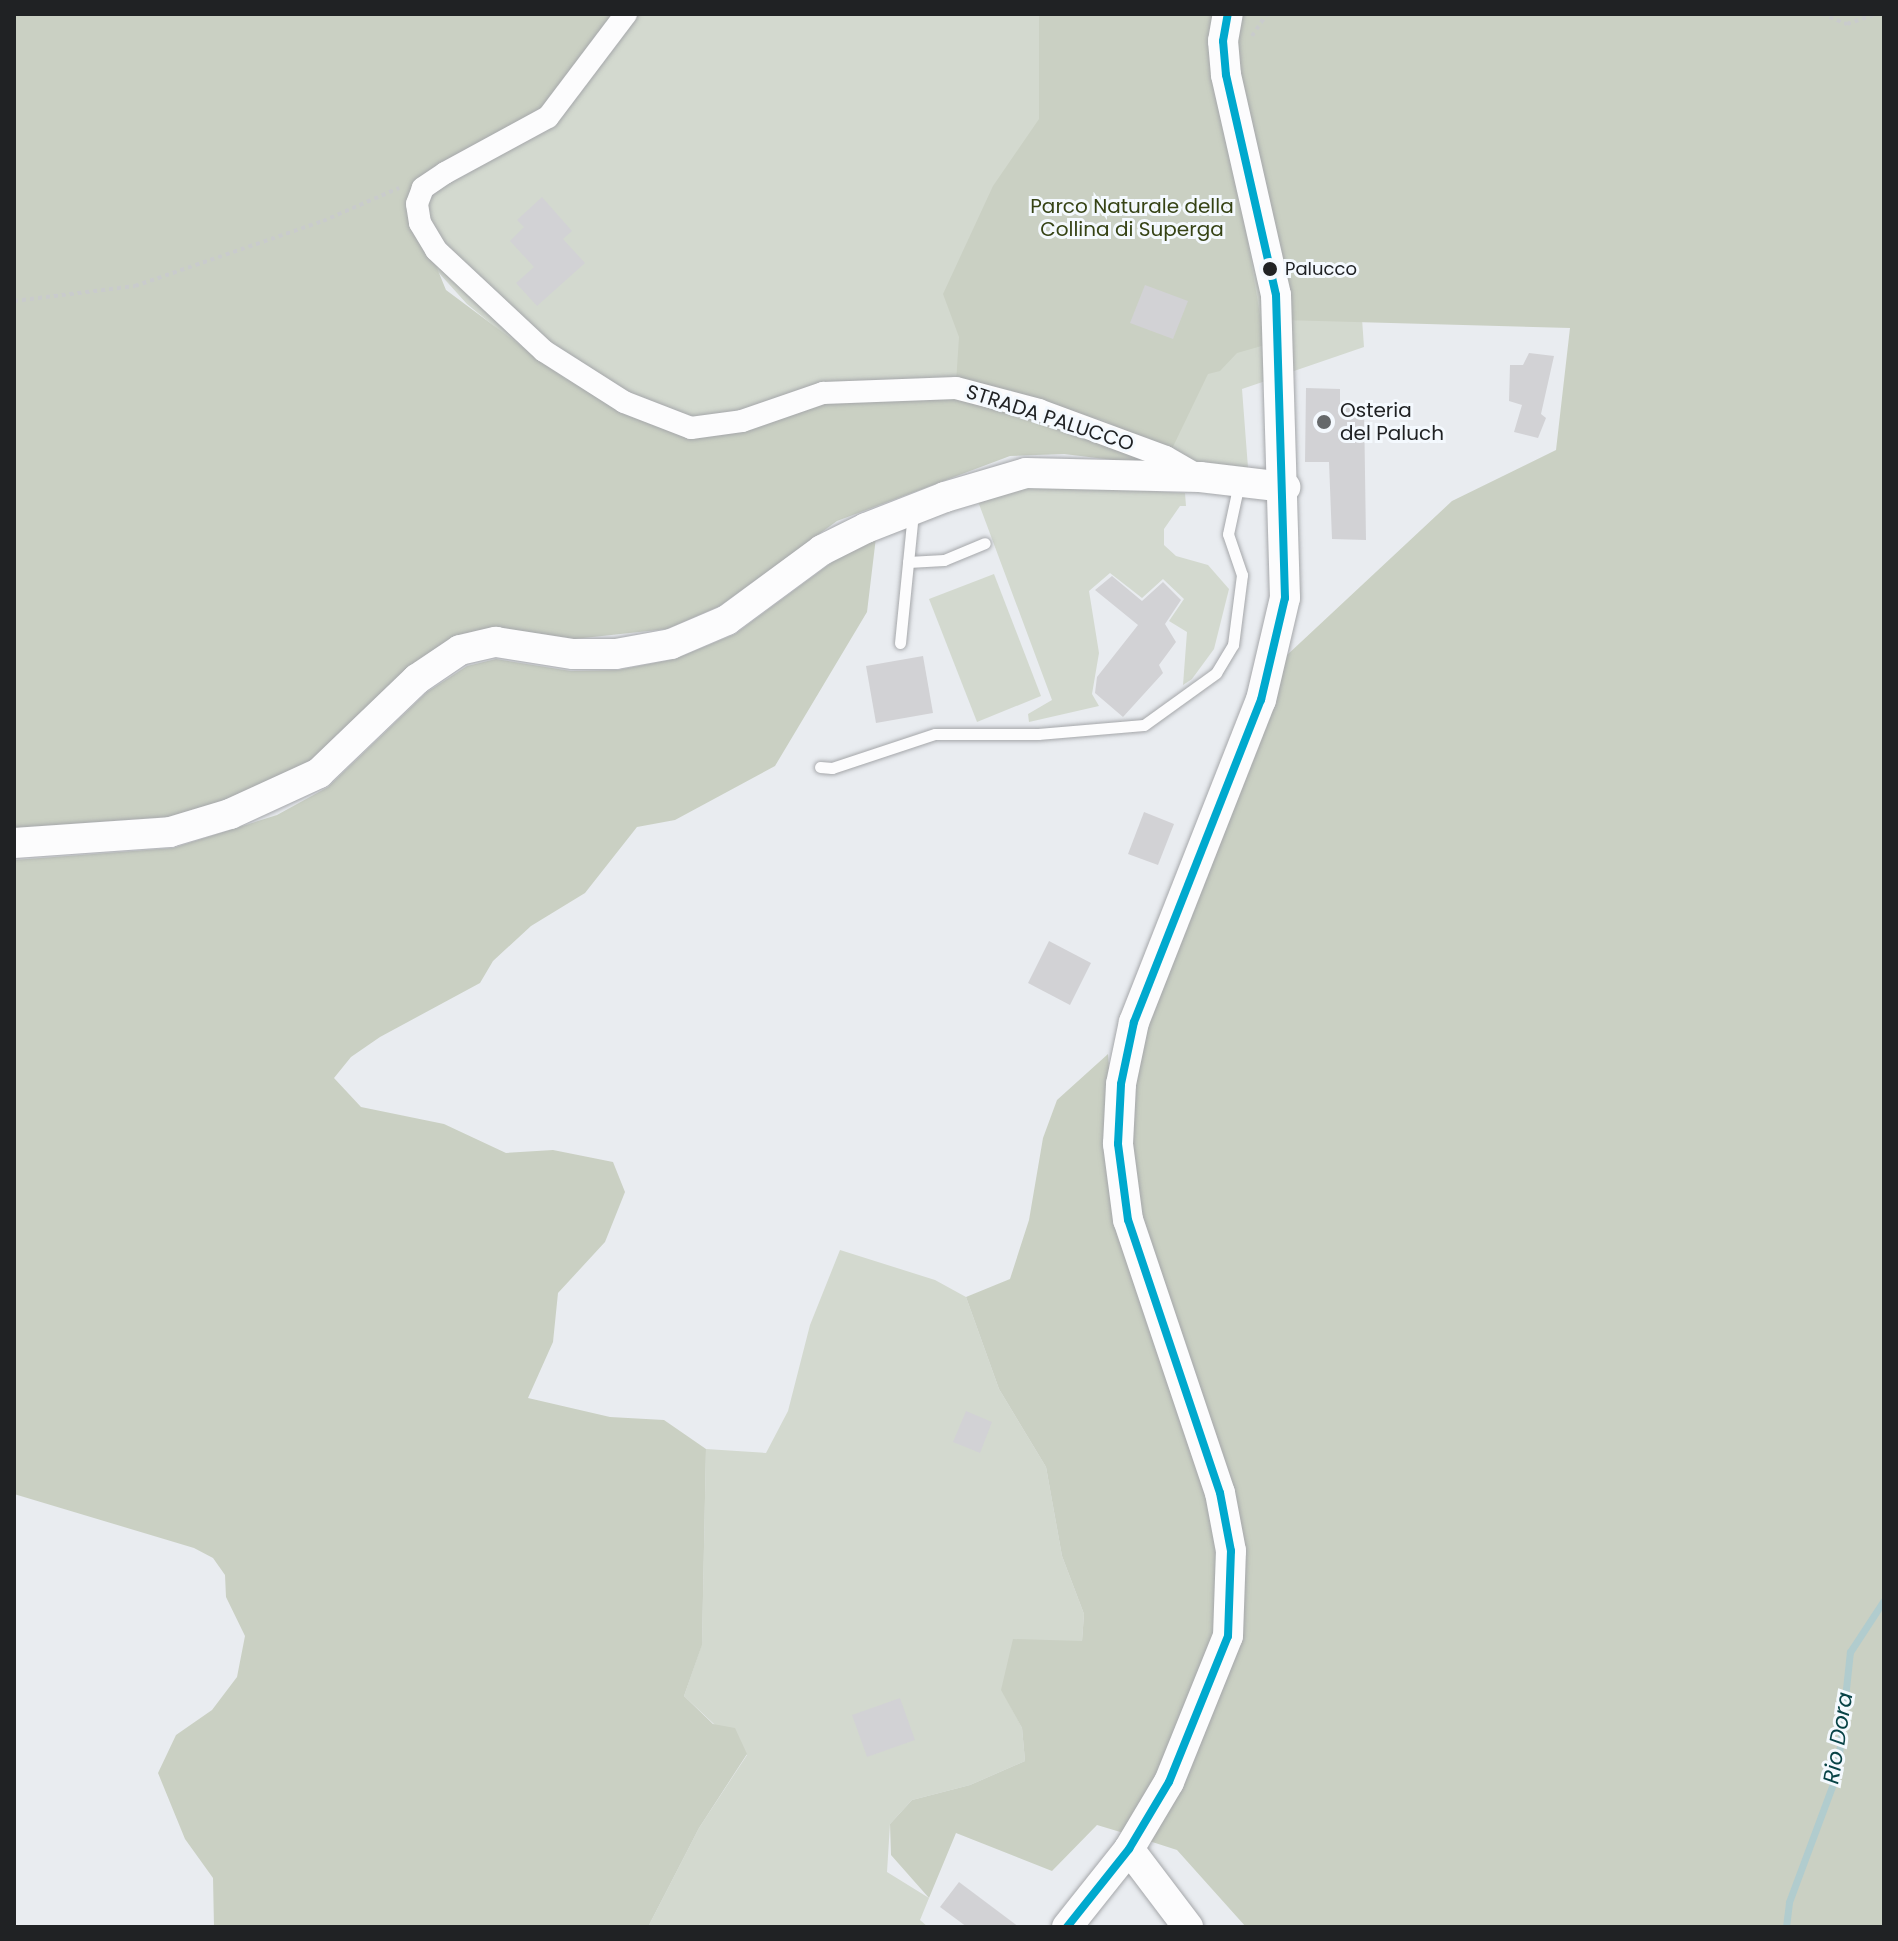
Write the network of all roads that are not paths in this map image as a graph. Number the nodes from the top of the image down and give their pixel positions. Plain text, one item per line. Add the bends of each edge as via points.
1 (626, 14) edge
2 (1228, 14) edge
3 (1200, 477) junction
4 (1239, 483) junction
5 (1285, 487) junction
6 (913, 509) junction
7 (985, 543) dead end
8 (908, 562) junction
9 (900, 643) dead end
10 (820, 767) dead end
11 (14, 843) edge
12 (1129, 1849) junction
13 (1067, 1927) edge
14 (1188, 1927) edge

1 - 3 street, STRADA PALUCCO via 548,117 423,188 417,204 420,223 436,250 544,351 586,381 662,420 691,428 742,421 823,393 885,386 956,388 1053,415 1166,457
2 - 5 street via 1223,41 1226,75 1276,295
3 - 4 street
3 - 6 street via 1026,473
4 - 5 street
4 - 10 lane via 1228,534 1242,575 1233,645 1216,673 1144,725 1038,734 935,734 832,768
5 - 12 street via 1285,598 1261,700 1157,956 1134,1022 1121,1084 1118,1144 1128,1220 1220,1493 1231,1551 1228,1636 1169,1782
6 - 8 lane
6 - 11 street via 822,550 727,620 671,644 616,654 573,654 496,642 460,650 417,679 319,773 257,805 170,832
7 - 8 lane via 944,560
8 - 9 lane
12 - 13 street
12 - 14 street

